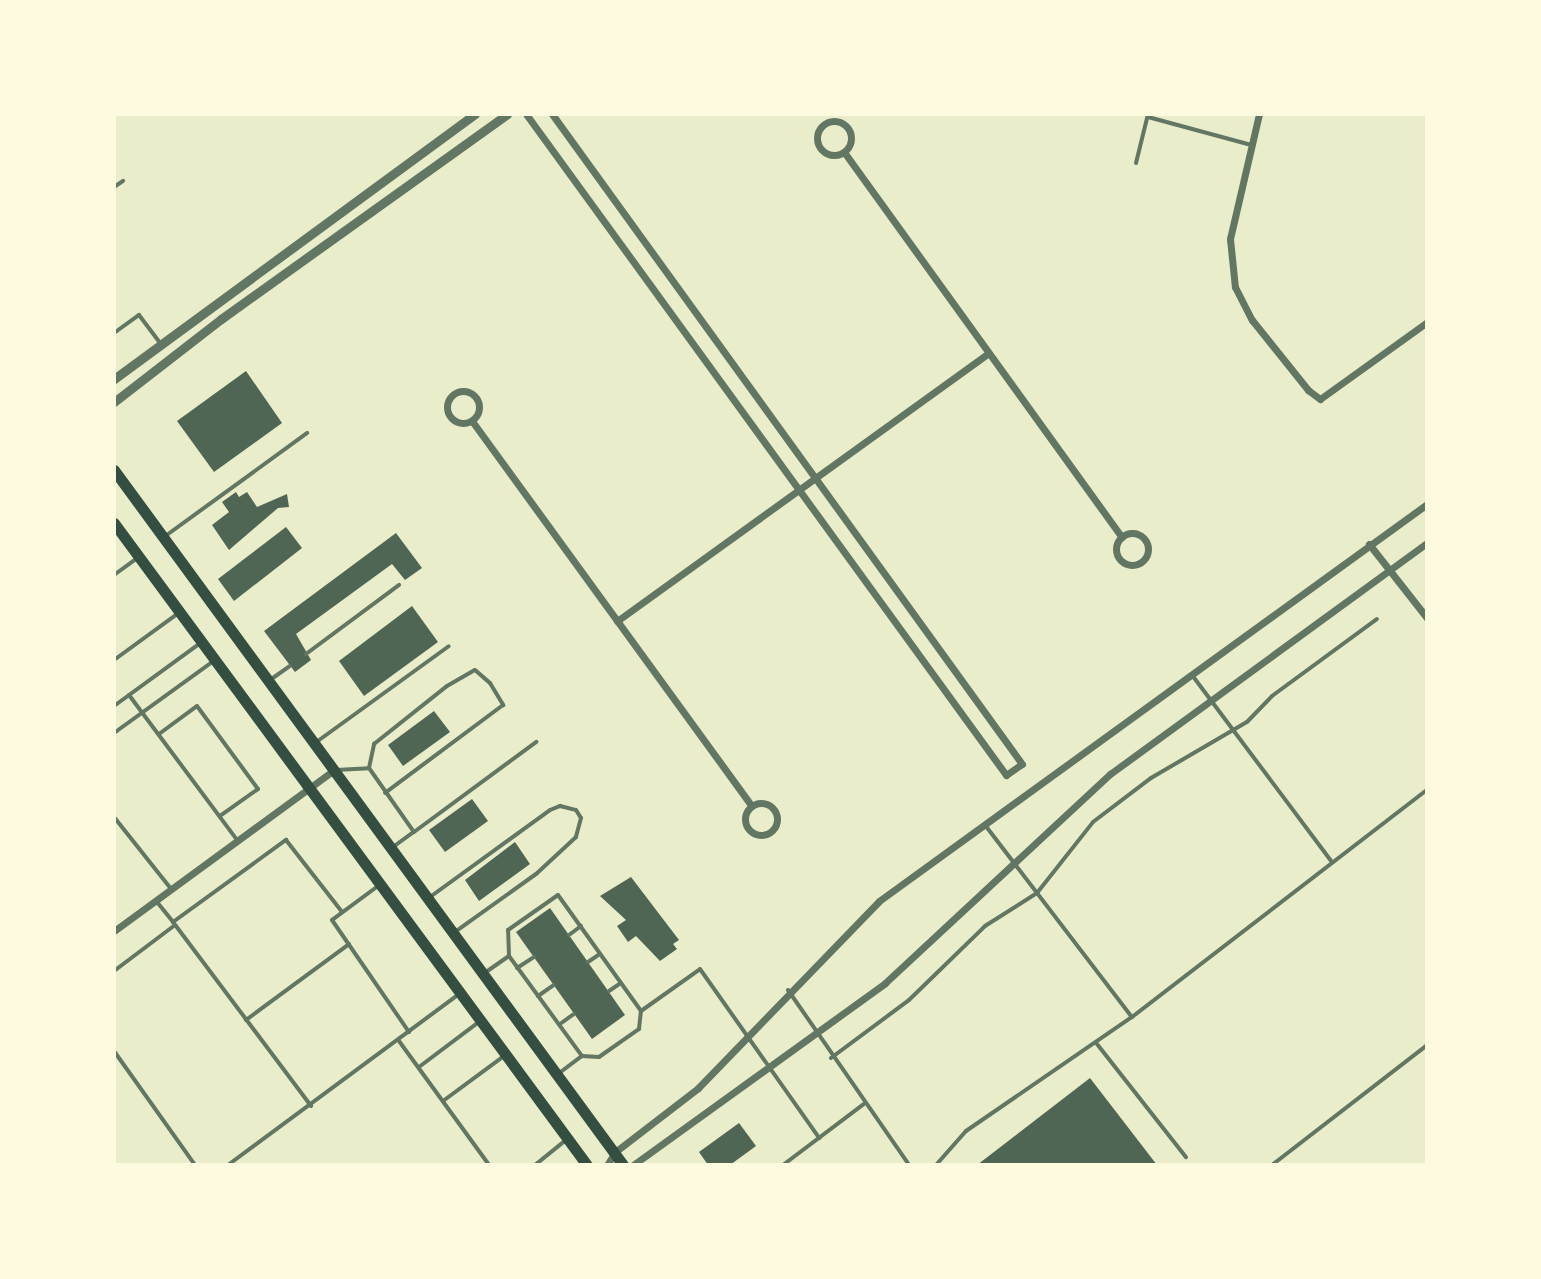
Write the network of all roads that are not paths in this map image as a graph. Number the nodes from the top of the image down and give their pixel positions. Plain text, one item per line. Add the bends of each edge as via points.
1 (475, 114) edge
2 (507, 114) edge
3 (526, 114) edge
4 (552, 114) edge
5 (1259, 114) edge
6 (1148, 116) edge
7 (1251, 145) junction
8 (844, 152) junction
9 (1136, 163) dead end
10 (123, 181) dead end
11 (114, 187) edge
12 (275, 262) junction
13 (283, 274) junction
14 (1427, 322) edge
15 (114, 333) edge
16 (161, 345) junction
17 (988, 353) junction
18 (114, 379) edge
19 (114, 402) edge
20 (472, 421) junction
21 (307, 433) dead end
22 (114, 470) edge
23 (815, 479) junction
24 (799, 490) junction
25 (1427, 504) edge
26 (114, 523) edge
27 (163, 537) junction
28 (1122, 537) junction
29 (1427, 543) edge
30 (1369, 544) junction
31 (139, 557) junction
32 (1391, 571) junction
33 (114, 575) edge
34 (399, 585) dead end
35 (179, 613) junction
36 (1427, 618) edge
37 (1377, 619) dead end
38 (617, 621) junction
39 (201, 642) junction
40 (449, 646) dead end
41 (306, 654) dead end
42 (114, 660) edge
43 (214, 660) junction
44 (290, 666) dead end
45 (1192, 675) junction
46 (268, 682) junction
47 (129, 695) junction
48 (1212, 702) junction
49 (114, 706) edge
50 (142, 712) junction
51 (1232, 731) junction
52 (114, 733) edge
53 (159, 734) junction
54 (536, 742) dead end
55 (313, 744) junction
56 (369, 768) junction
57 (334, 770) junction
58 (308, 787) junction
59 (1427, 790) edge
60 (385, 793) junction
61 (752, 806) junction
62 (220, 816) junction
63 (114, 817) edge
64 (984, 825) junction
65 (414, 832) junction
66 (237, 840) junction
67 (391, 849) junction
68 (1331, 861) junction
69 (1014, 862) junction
70 (380, 885) junction
71 (171, 889) junction
72 (1037, 893) junction
73 (428, 899) junction
74 (156, 900) junction
75 (342, 912) junction
76 (174, 924) junction
77 (581, 926) junction
78 (114, 931) edge
79 (453, 933) junction
80 (569, 935) dead end
81 (349, 944) junction
82 (600, 954) junction
83 (509, 956) junction
84 (534, 957) dead end
85 (588, 962) dead end
86 (517, 968) junction
87 (114, 971) edge
88 (483, 974) junction
89 (621, 983) junction
90 (554, 985) dead end
91 (788, 990) junction
92 (609, 991) dead end
93 (461, 993) junction
94 (538, 996) junction
95 (641, 1011) junction
96 (574, 1014) dead end
97 (1132, 1017) junction
98 (246, 1020) junction
99 (481, 1021) junction
100 (559, 1025) junction
101 (409, 1032) junction
102 (748, 1033) junction
103 (814, 1034) junction
104 (399, 1040) junction
105 (1097, 1044) junction
106 (1427, 1045) edge
107 (114, 1051) edge
108 (506, 1054) junction
109 (582, 1056) junction
110 (831, 1058) junction
111 (770, 1066) junction
112 (419, 1067) junction
113 (557, 1075) junction
114 (443, 1101) junction
115 (865, 1104) junction
116 (311, 1106) junction
117 (819, 1138) junction
118 (568, 1139) junction
119 (615, 1152) junction
120 (1186, 1157) dead end
121 (195, 1165) edge
122 (228, 1165) edge
123 (489, 1165) edge
124 (535, 1165) edge
125 (587, 1165) edge
126 (607, 1165) edge
127 (623, 1165) edge
128 (633, 1165) edge
129 (783, 1165) edge
130 (909, 1165) edge
131 (936, 1165) edge
132 (1272, 1165) edge

1 - 12 street
2 - 13 street
3 - 24 street
4 - 23 street
5 - 7 street
6 - 7 lane
6 - 9 lane
7 - 14 street via 1230,239 1235,287 1252,320 1308,390 1320,399
8 - 8 street via 850,144 848,128 839,122 824,125 819,145 833,155
8 - 17 street
10 - 11 lane
12 - 13 street
12 - 16 street
13 - 19 street
15 - 16 lane via 139,315
16 - 18 street
17 - 23 street
17 - 28 street
20 - 20 street via 479,411 477,400 465,391 454,393 447,401 450,418 460,424
20 - 38 street
21 - 27 lane
22 - 27 main road
23 - 24 street
23 - 24 street via 1022,764 1006,775
24 - 38 street
25 - 30 street
26 - 31 main road
27 - 46 main road
28 - 28 street via 1117,546 1121,561 1141,563 1148,555 1146,540 1132,533
29 - 32 street
30 - 32 street
30 - 45 street
31 - 33 lane
31 - 35 main road
32 - 36 street
32 - 48 street
34 - 41 lane
35 - 39 main road
35 - 42 lane
37 - 51 lane
38 - 61 street
39 - 43 main road
39 - 47 lane
40 - 55 lane
43 - 50 lane
43 - 58 main road
44 - 46 lane
45 - 48 lane
45 - 64 street
46 - 55 main road
47 - 49 lane
47 - 50 lane
48 - 51 lane
48 - 69 street via 1110,774
50 - 52 lane
50 - 53 lane
51 - 68 lane
51 - 72 lane via 1151,778 1093,822
53 - 62 lane
53 - 62 lane via 197,706 206,718 258,789
54 - 65 lane
55 - 57 main road
56 - 57 lane
56 - 60 lane
56 - 60 lane via 374,744 447,686 475,670 490,683 503,705
57 - 58 street
57 - 67 main road
58 - 66 street
58 - 70 main road
59 - 68 lane
60 - 65 lane
61 - 61 street via 745,815 750,831 761,836 772,832 778,822 775,810 762,803
62 - 66 lane
63 - 71 lane
64 - 69 lane
64 - 91 street via 879,901
65 - 67 lane
66 - 71 street
67 - 73 main road
68 - 97 lane
69 - 72 lane
69 - 103 street via 885,983
70 - 75 lane
70 - 93 main road
71 - 74 street
72 - 97 lane
72 - 110 lane via 985,926 909,1000
73 - 79 main road
73 - 79 lane via 550,810 576,810 581,818 576,837 536,874
74 - 76 lane
74 - 78 street
75 - 76 lane via 286,840
75 - 81 lane via 332,920
76 - 87 lane
76 - 98 lane
77 - 80 lane
77 - 82 lane
77 - 83 lane via 558,895 508,930
79 - 88 main road
81 - 98 lane
81 - 101 lane
82 - 85 lane
82 - 89 lane
83 - 86 lane
83 - 88 lane
84 - 86 lane
86 - 94 lane
88 - 113 main road
89 - 92 lane
89 - 95 lane
90 - 94 lane
91 - 102 street
91 - 103 lane
93 - 99 main road
93 - 101 lane
94 - 100 lane
95 - 102 lane via 700,969
95 - 109 lane via 639,1029 599,1057
96 - 100 lane
97 - 105 lane
98 - 116 lane
99 - 108 main road
99 - 112 lane
100 - 109 lane
101 - 104 lane
102 - 111 lane
102 - 119 street via 698,1088
103 - 110 lane
103 - 111 street
104 - 112 lane
104 - 116 lane
105 - 120 lane
105 - 131 lane via 977,1122
106 - 132 lane
107 - 121 lane
108 - 114 lane
108 - 118 main road
109 - 113 lane
110 - 115 lane
111 - 117 lane
111 - 128 street
112 - 114 lane
113 - 119 main road
114 - 123 lane
115 - 117 lane
115 - 130 lane
116 - 122 lane
117 - 129 lane
118 - 124 lane
118 - 125 main road
119 - 126 street
119 - 127 main road

